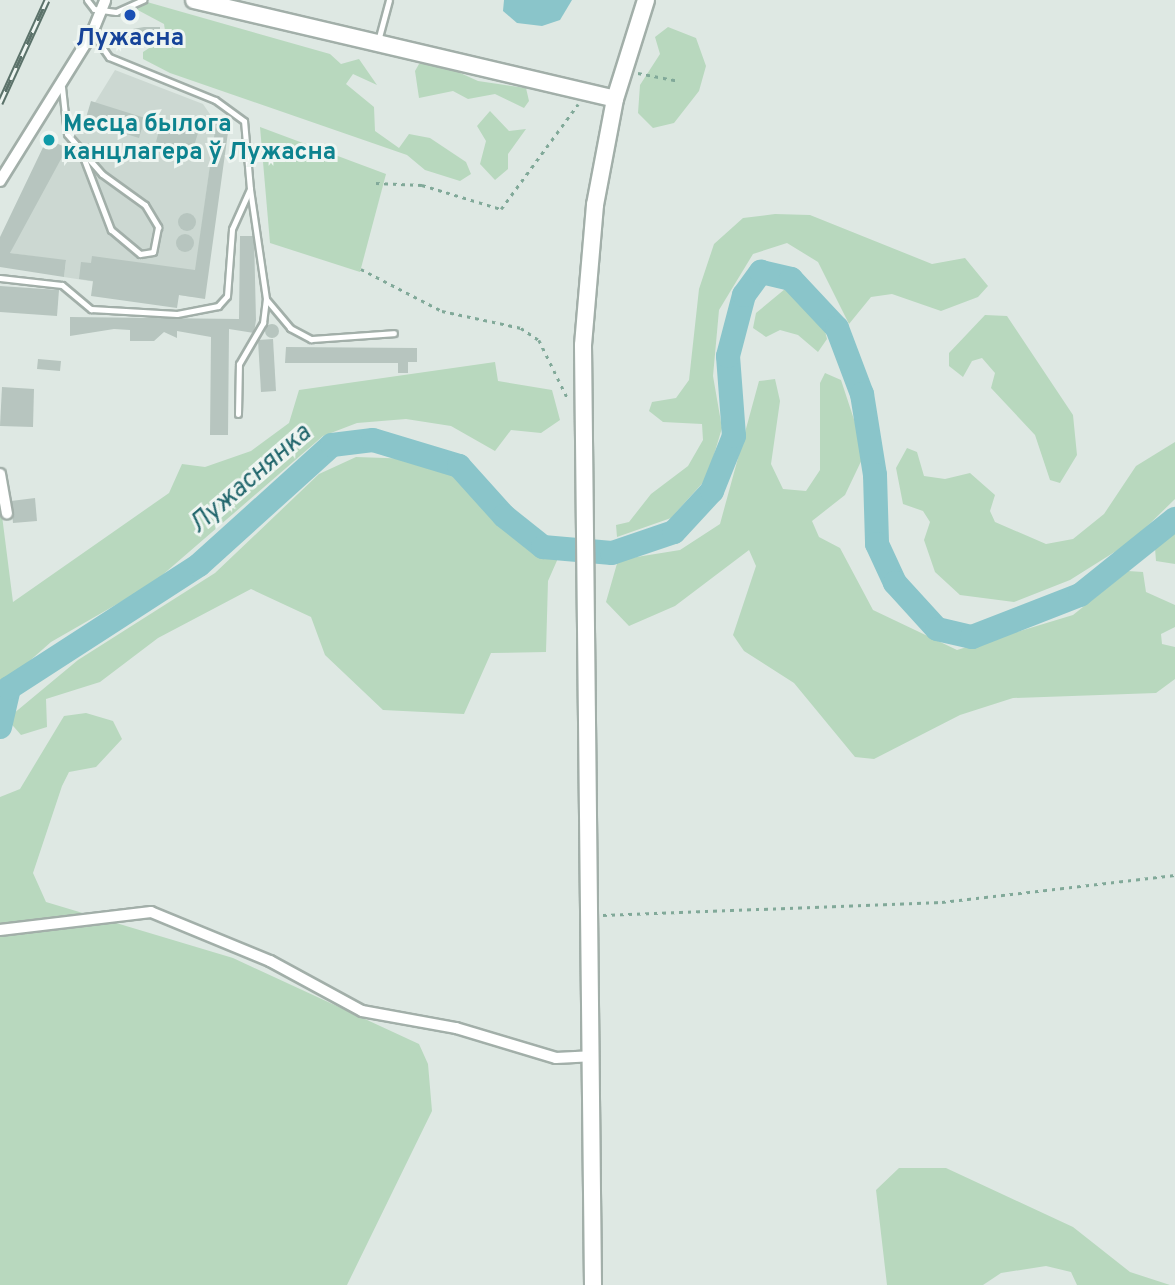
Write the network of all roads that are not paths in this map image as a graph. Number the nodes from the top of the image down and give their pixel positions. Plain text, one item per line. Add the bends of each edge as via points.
1 (87, 0) edge
2 (105, 0) edge
3 (143, 0) edge
4 (194, 0) edge
5 (389, 0) edge
6 (646, 0) edge
7 (100, 11) junction
8 (92, 33) junction
9 (378, 44) junction
10 (61, 80) junction
11 (615, 99) junction
12 (80, 149) junction
13 (0, 181) edge
14 (250, 188) junction
15 (0, 278) edge
16 (267, 299) junction
17 (394, 333) dead end
18 (238, 414) dead end
19 (0, 474) edge
20 (7, 513) dead end
21 (0, 930) edge
22 (590, 1056) junction
23 (593, 1285) edge

1 - 7 lane
2 - 7 street
3 - 7 lane via 116,12
4 - 9 main road
5 - 9 lane
6 - 11 main road
7 - 8 street
8 - 10 street
8 - 14 lane via 109,57 215,100 244,121
9 - 11 main road
10 - 12 lane via 67,134
10 - 13 street
11 - 22 main road via 589,270 584,452
12 - 12 lane via 145,205 158,227 153,252 140,254 111,230
14 - 15 lane via 232,229 227,296 218,306 177,314 91,309 62,285
14 - 16 lane
16 - 17 lane via 289,328 311,339
16 - 18 lane via 263,323 239,364
19 - 20 street
21 - 22 street via 151,912 270,961 362,1011 456,1028 556,1058
22 - 23 main road

